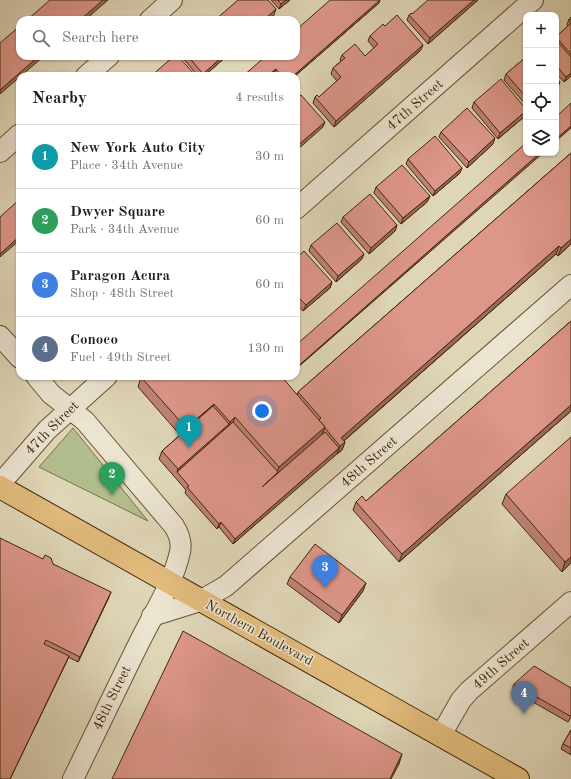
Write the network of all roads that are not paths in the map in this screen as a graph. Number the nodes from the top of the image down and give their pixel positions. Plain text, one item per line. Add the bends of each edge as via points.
1 (172, 0) edge
2 (533, 0) edge
3 (154, 16) edge
4 (104, 60) edge
5 (91, 72) edge
6 (16, 138) edge
7 (0, 152) edge
8 (300, 205) edge
9 (571, 285) edge
10 (0, 336) edge
11 (16, 354) edge
12 (39, 380) edge
13 (102, 380) edge
14 (70, 408) junction
15 (0, 486) edge
16 (170, 583) junction
17 (200, 600) junction
18 (571, 602) edge
19 (152, 616) junction
20 (441, 735) junction
21 (73, 779) edge
22 (518, 779) edge

1 - 3 street
2 - 8 street, 47th Street
4 - 5 street
6 - 7 street
9 - 17 street, 48th Street via 241,574 226,586
10 - 11 street
12 - 14 street, 48th Street via 51,394
13 - 14 street, 47th Street
14 - 15 street, 47th Street via 47,430
14 - 16 street, 48th Street via 85,421 178,533 180,552
15 - 16 main road, Northern Boulevard
16 - 17 main road, Northern Boulevard
16 - 19 street, 48th Street
17 - 19 street, 48th Street
17 - 20 main road, Northern Boulevard
18 - 20 street, 49th Street via 469,691
19 - 21 street, 48th Street
20 - 22 main road, Northern Boulevard

